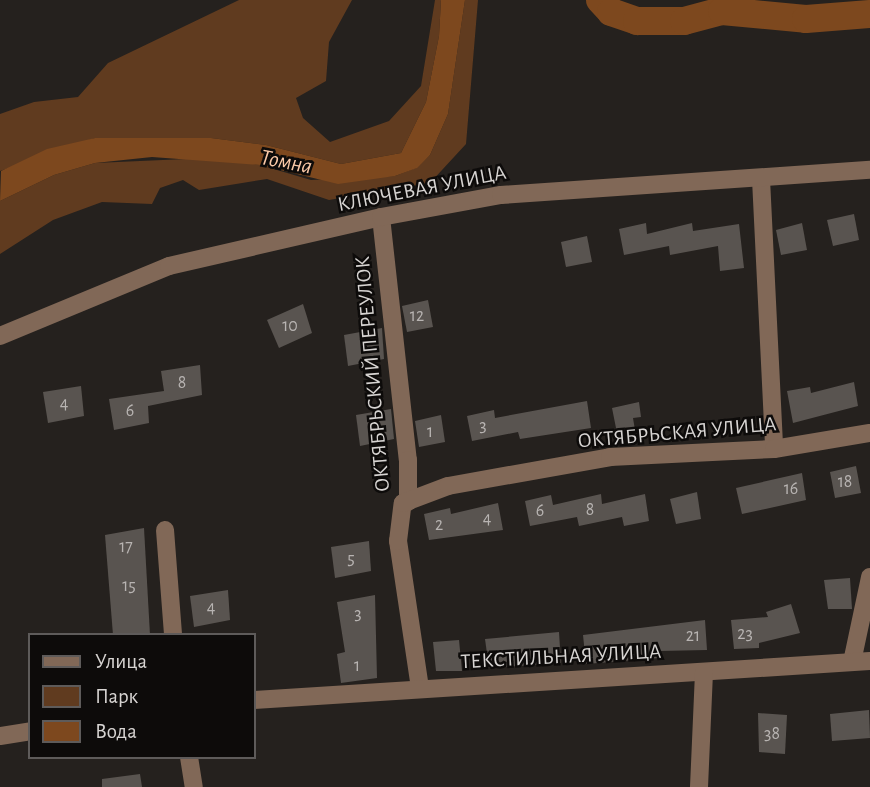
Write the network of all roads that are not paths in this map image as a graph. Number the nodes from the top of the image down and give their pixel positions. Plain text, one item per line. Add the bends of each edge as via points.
1 (870, 170) edge
2 (761, 179) junction
3 (380, 217) junction
4 (0, 336) edge
5 (870, 433) edge
6 (774, 449) junction
7 (408, 502) junction
8 (165, 530) dead end
9 (870, 577) edge
10 (173, 633) edge
11 (852, 662) junction
12 (870, 662) edge
13 (704, 672) junction
14 (420, 688) junction
15 (256, 700) edge
16 (28, 731) edge
17 (0, 736) edge
18 (189, 759) edge
19 (194, 787) edge
20 (699, 787) edge

1 - 2 street, КЛЮЧЕВАЯ УЛИЦА
2 - 3 street, КЛЮЧЕВАЯ УЛИЦА via 501,195
2 - 6 street
3 - 4 street, КЛЮЧЕВАЯ УЛИЦА via 169,266
3 - 7 street, ОКТЯБРЬСКИЙ ПЕРЕУЛОК via 408,460
5 - 6 street, ОКТЯБРЬСКАЯ УЛИЦА
6 - 7 street, ОКТЯБРЬСКАЯ УЛИЦА via 610,457 448,486
7 - 14 street, ОКТЯБРЬСКИЙ ПЕРЕУЛОК via 399,514 398,541
8 - 10 street
9 - 11 street
11 - 12 street, ТЕКСТИЛЬНАЯ УЛИЦА
11 - 13 street, ТЕКСТИЛЬНАЯ УЛИЦА
13 - 14 street, ТЕКСТИЛЬНАЯ УЛИЦА
13 - 20 street
14 - 15 street, ТЕКСТИЛЬНАЯ УЛИЦА
16 - 17 street
18 - 19 street

